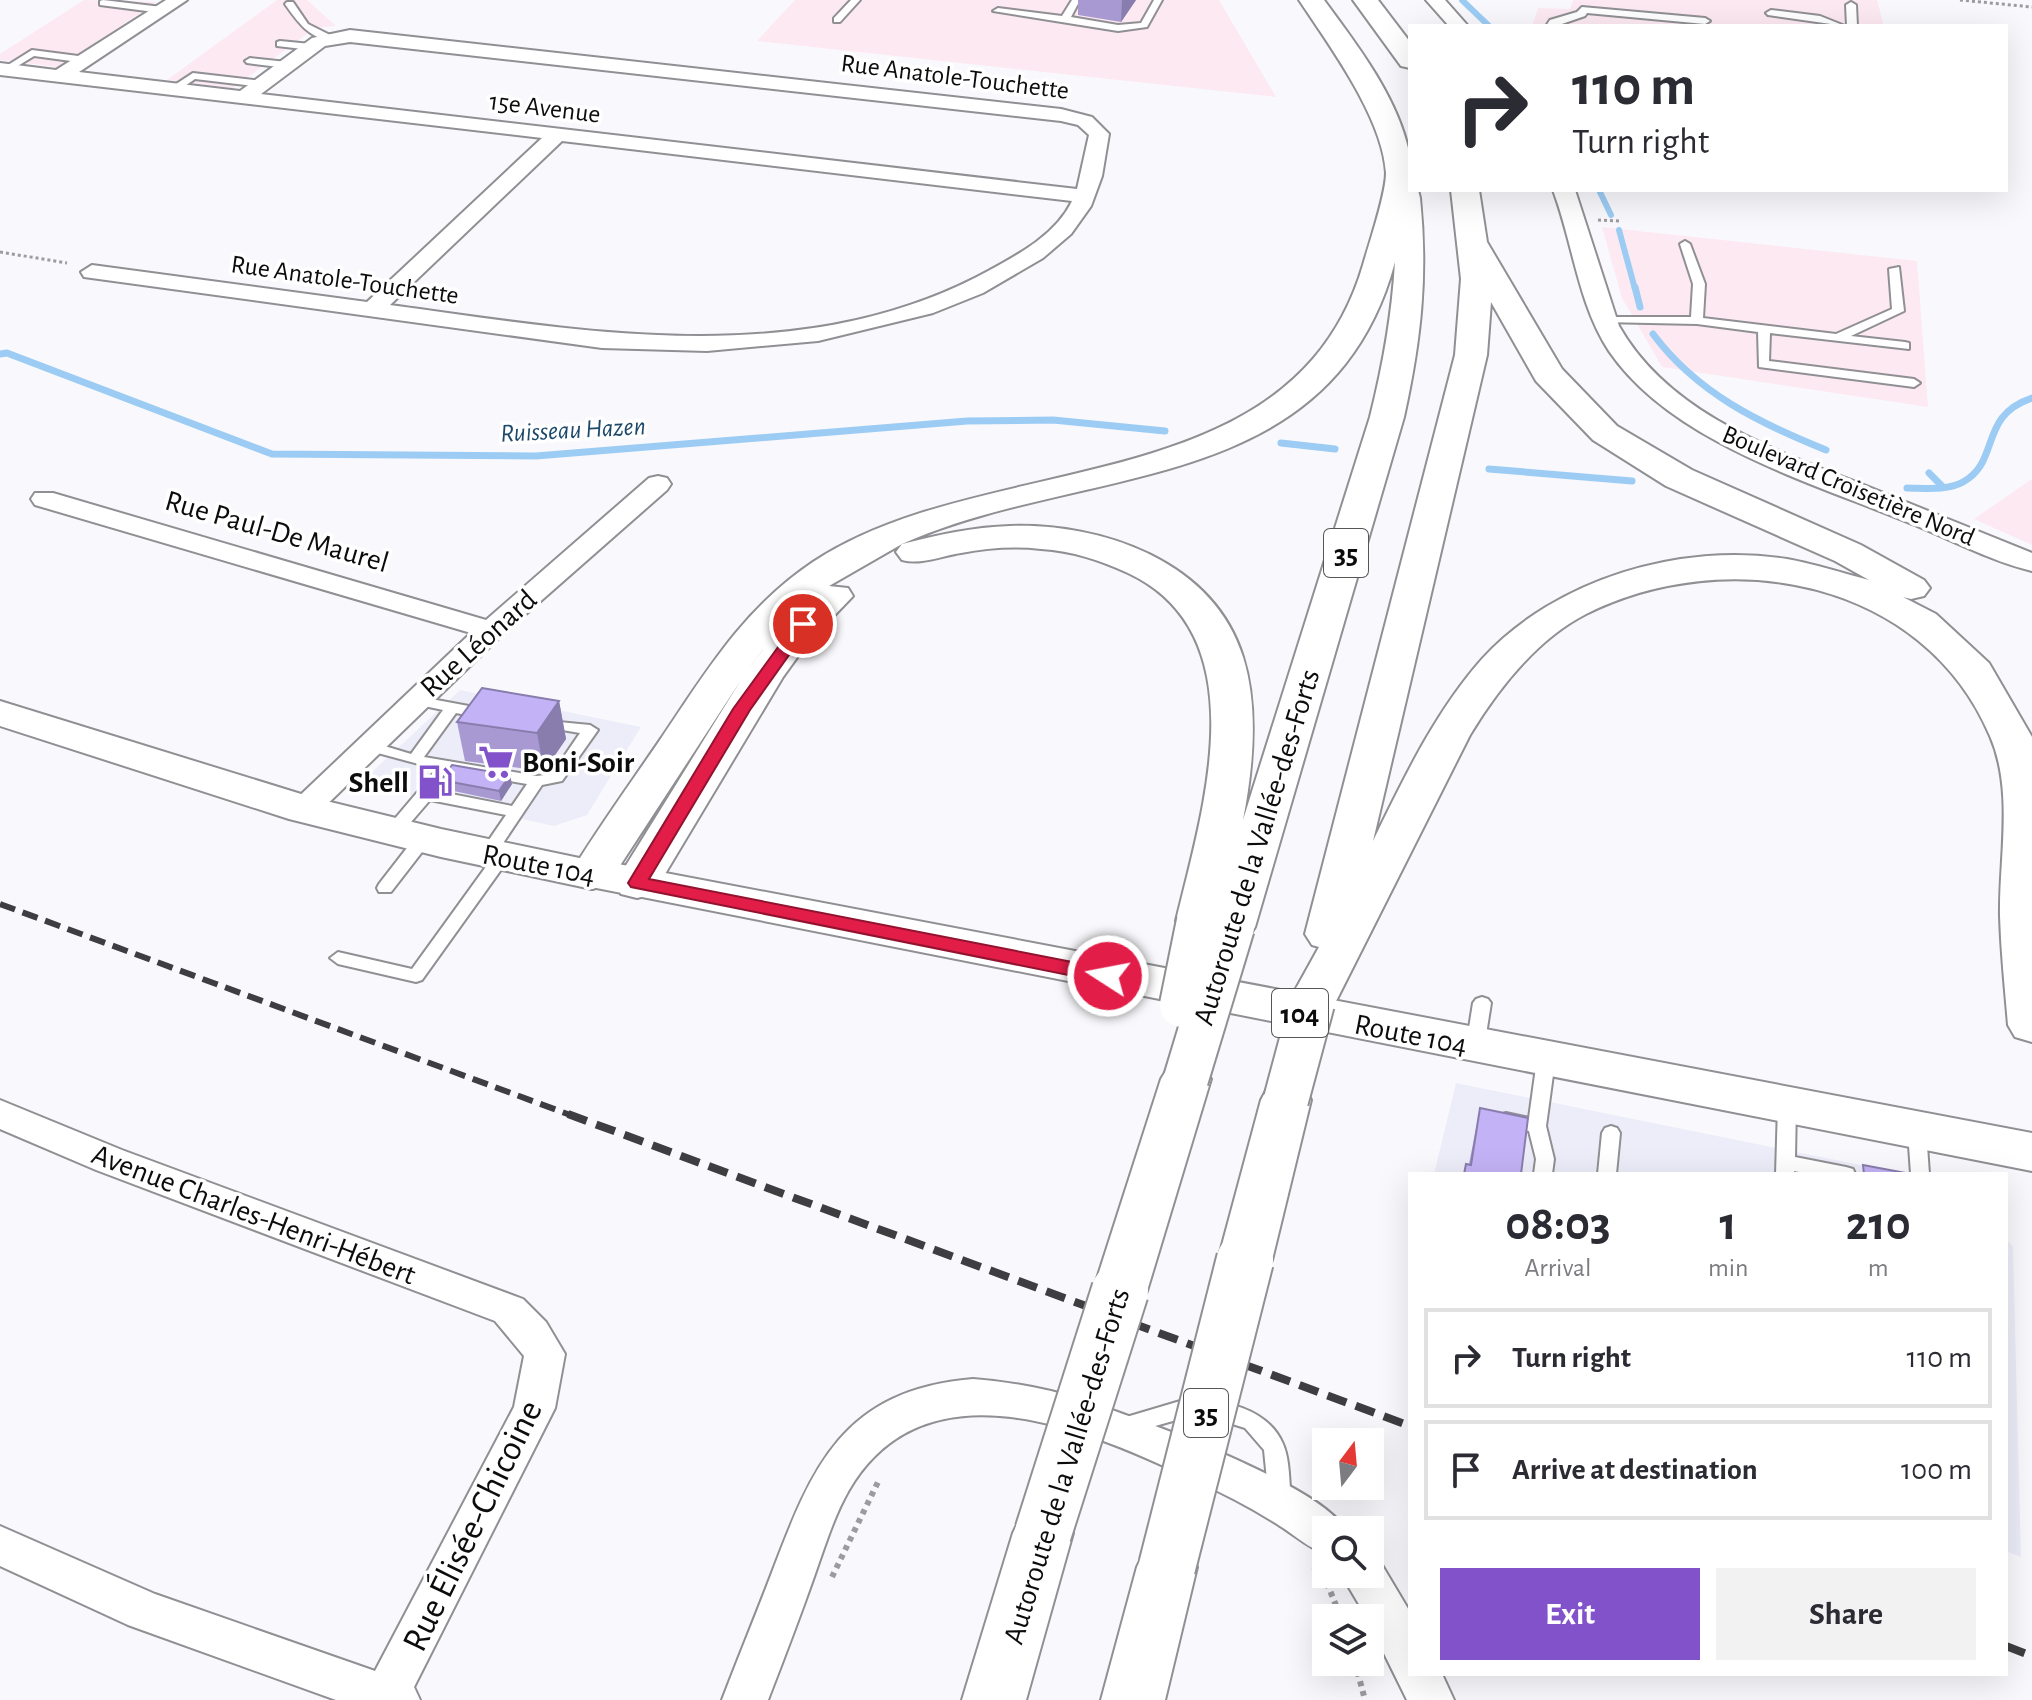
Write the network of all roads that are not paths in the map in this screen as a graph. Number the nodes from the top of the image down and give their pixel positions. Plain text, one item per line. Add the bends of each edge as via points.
1 (856, 0) edge
2 (1076, 0) edge
3 (1158, 0) edge
4 (1311, 0) edge
5 (1365, 0) edge
6 (1435, 0) edge
7 (103, 3) dead end
8 (290, 4) dead end
9 (170, 5) edge
10 (1583, 5) edge
11 (1851, 5) dead end
12 (998, 11) dead end
13 (1771, 13) dead end
14 (1065, 19) junction
15 (837, 20) dead end
16 (1705, 21) dead end
17 (1457, 24) edge
18 (1552, 24) edge
19 (1834, 24) edge
20 (1852, 24) edge
21 (320, 43) junction
22 (280, 44) dead end
23 (1408, 57) edge
24 (86, 60) junction
25 (250, 61) dead end
26 (287, 65) junction
27 (3, 69) edge
28 (60, 76) junction
29 (214, 78) junction
30 (262, 84) junction
31 (173, 90) junction
32 (195, 92) junction
33 (243, 98) junction
34 (558, 134) junction
35 (1401, 172) junction
36 (1465, 192) edge
37 (1565, 192) edge
38 (1084, 196) junction
39 (1474, 244) junction
40 (1685, 244) dead end
41 (1895, 269) dead end
42 (92, 272) dead end
43 (371, 311) junction
44 (1605, 320) junction
45 (1697, 321) junction
46 (1764, 329) junction
47 (1838, 338) junction
48 (1905, 346) dead end
49 (1914, 383) dead end
50 (658, 484) dead end
51 (44, 499) dead end
52 (2032, 563) edge
53 (491, 630) junction
54 (415, 700) junction
55 (2032, 706) edge
56 (451, 709) junction
57 (0, 713) edge
58 (497, 716) edge
59 (528, 721) edge
60 (368, 746) junction
61 (414, 760) junction
62 (447, 766) junction
63 (537, 781) junction
64 (426, 794) junction
65 (304, 809) junction
66 (516, 812) junction
67 (408, 836) junction
68 (495, 855) junction
69 (592, 874) junction
70 (637, 883) junction
71 (385, 888) dead end
72 (1216, 924) junction
73 (1334, 945) junction
74 (338, 958) dead end
75 (2032, 1025) edge
76 (1546, 1060) junction
77 (1787, 1106) junction
78 (0, 1114) edge
79 (1491, 1117) edge
80 (1537, 1126) junction
81 (1611, 1133) dead end
82 (2032, 1152) edge
83 (1918, 1153) edge
84 (1785, 1168) edge
85 (1543, 1172) edge
86 (1607, 1172) edge
87 (1826, 1172) edge
88 (509, 1310) joint
89 (1114, 1429) junction
90 (1280, 1502) junction
91 (1312, 1525) edge
92 (0, 1545) edge
93 (1373, 1588) edge
94 (1408, 1654) edge
95 (1419, 1676) edge
96 (389, 1699) edge
97 (745, 1700) edge
98 (994, 1700) edge
99 (1133, 1700) edge
100 (1431, 1700) edge

1 - 15 lane
2 - 14 lane
3 - 14 lane via 1140,27
4 - 35 main road, Autoroute de la Vallée-des-Forts / 35 via 1357,65
5 - 23 main road
6 - 17 street
7 - 9 lane
8 - 21 lane
9 - 24 street
10 - 16 lane
10 - 18 lane via 1582,14
11 - 20 lane
12 - 14 lane
13 - 19 lane
21 - 22 lane
21 - 26 street
21 - 38 street, Rue Anatole-Touchette via 355,36 1068,116 1090,123 1099,134
24 - 27 lane via 32,53
24 - 28 street
25 - 26 lane
26 - 30 street
27 - 28 street, 15e Avenue
28 - 31 street, 15e Avenue
29 - 30 lane
29 - 31 lane via 193,76
29 - 32 lane
30 - 33 street
31 - 32 street, 15e Avenue
32 - 33 street, 15e Avenue
33 - 34 street, 15e Avenue
34 - 38 street, 15e Avenue
34 - 43 street
35 - 69 main road via 1363,309 1335,355 1301,391 1206,448 945,515 870,544 821,572 746,642
35 - 72 main road, Autoroute de la Vallée-des-Forts / 35 via 1413,271 1402,359
36 - 39 main road
37 - 44 street, Boulevard Croisetière Nord
38 - 43 street, Rue Anatole-Touchette via 1056,237 986,282 905,313 802,335 698,344 621,343
39 - 55 main road via 1548,374 1594,423 1679,478 1858,558 1935,604 1988,648
39 - 73 main road via 1477,292 1468,372
40 - 45 lane via 1699,284
41 - 47 lane via 1898,311
42 - 43 street, Rue Anatole-Touchette
44 - 45 lane
44 - 52 street, Boulevard Croisetière Nord via 1621,349 1651,380 1727,435
45 - 46 lane
46 - 47 lane
46 - 49 lane via 1763,364
47 - 48 lane
50 - 53 street, Rue Léonard
51 - 53 street, Rue Paul-De Maurel
53 - 54 street, Rue Léonard
54 - 56 lane
54 - 60 street, Rue Léonard
56 - 58 lane
56 - 61 lane
57 - 65 main road, Route 104
59 - 63 lane via 590,730 557,778
60 - 61 lane
60 - 65 street, Rue Léonard
61 - 62 lane
62 - 63 lane
62 - 64 lane
63 - 66 lane
64 - 66 lane
64 - 67 lane
65 - 67 main road, Route 104
66 - 68 lane
67 - 68 main road, Route 104
67 - 71 lane
68 - 69 main road, Route 104
68 - 74 lane via 416,976
69 - 70 main road, Route 104 / 104
70 - 72 main road via 764,675 816,611 873,571 916,552 972,539 1029,537 1094,546 1144,564 1183,589 1215,631 1231,687 1233,743
70 - 76 main road, Route 104 / 104 via 1478,1025
72 - 98 main road, Autoroute de la Vallée-des-Forts / 35, bridge via 1120,1291
73 - 75 main road via 1477,691 1525,638 1579,601 1642,577 1694,567 1764,567 1837,584 1905,613 1947,644 1991,696 2011,737 2021,781 2023,918
73 - 99 main road, 35, bridge via 1286,1100
76 - 77 main road, Route 104 / 104
76 - 80 lane
77 - 83 main road, Route 104 / 104
77 - 84 lane
78 - 88 street, Avenue Charles-Henri-Hébert
79 - 80 lane
80 - 85 lane
81 - 86 lane
82 - 83 main road, Route 104 / 104
84 - 87 lane
88 - 96 street, Rue Élisée-Chicoine via 545,1354 534,1408
89 - 90 street
89 - 90 lane via 1187,1408 1210,1408 1252,1421 1274,1447
89 - 97 street via 1029,1403 975,1396 917,1407 870,1435 846,1459 827,1490
90 - 91 street
92 - 96 street via 144,1611
93 - 94 street
95 - 100 street

